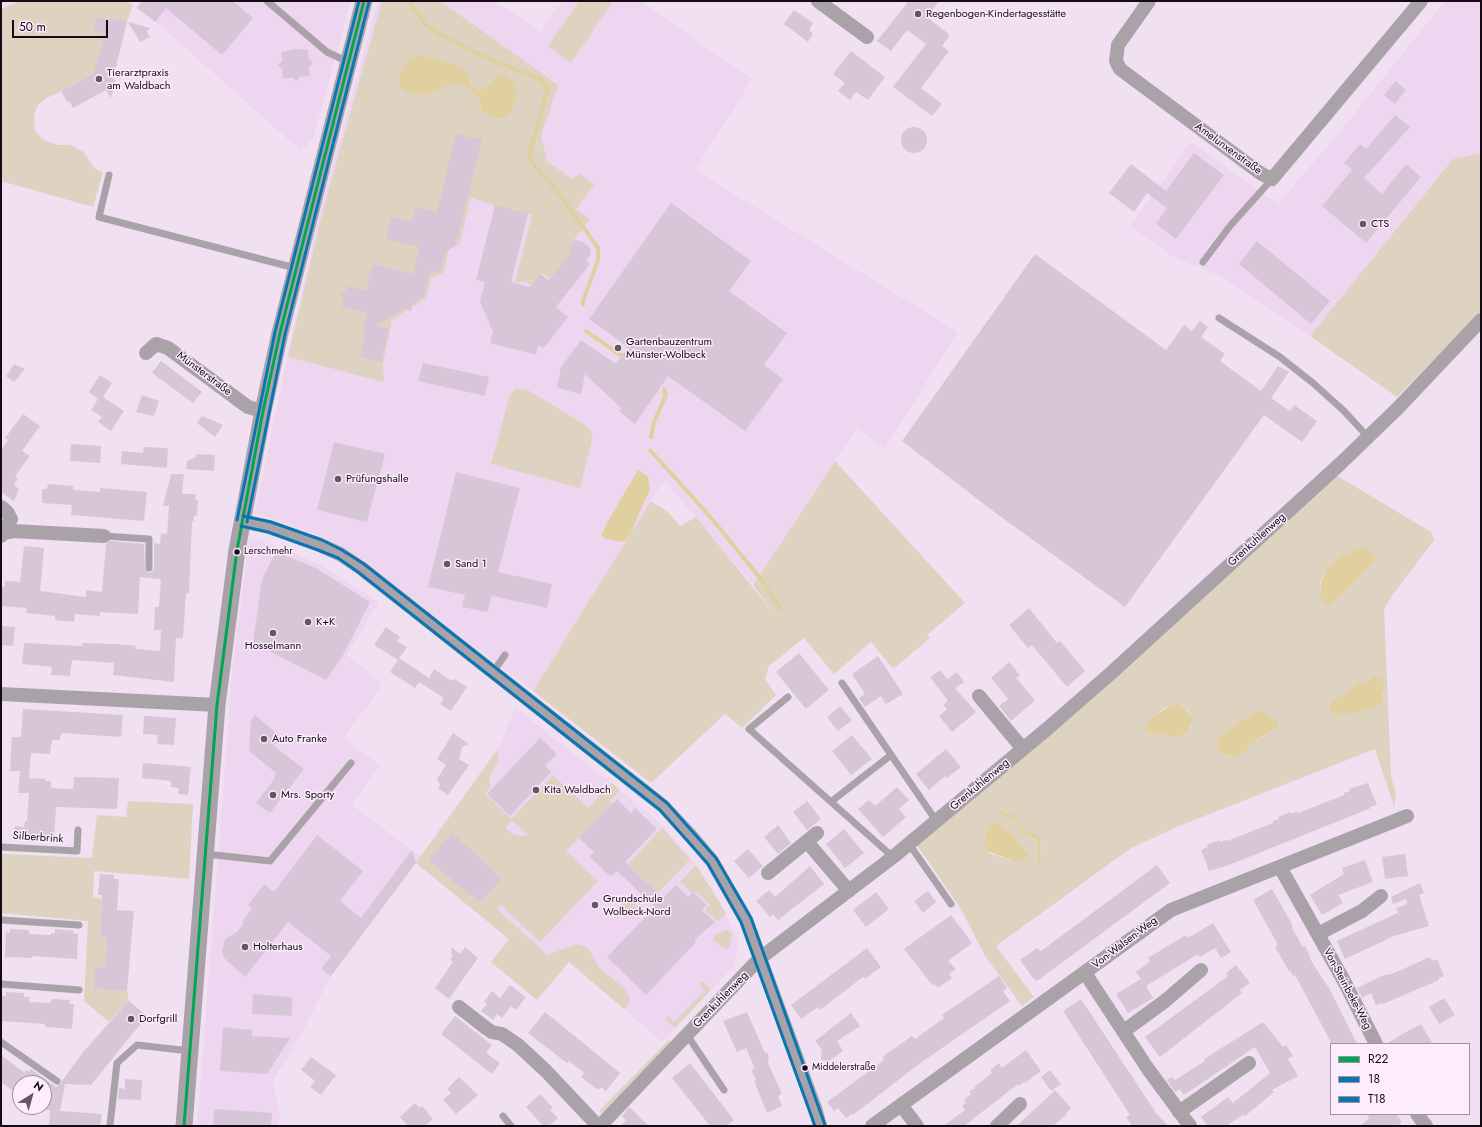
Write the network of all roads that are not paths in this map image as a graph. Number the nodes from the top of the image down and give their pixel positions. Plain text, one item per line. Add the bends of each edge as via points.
1 (267, 1) edge
2 (364, 1) edge
3 (818, 1) edge
4 (1150, 1) edge
5 (1421, 1) edge
6 (867, 37) dead end
7 (348, 62) junction
8 (109, 174) dead end
9 (1272, 179) junction
10 (1202, 262) dead end
11 (295, 268) junction
12 (1219, 318) dead end
13 (1481, 320) edge
14 (146, 353) dead end
15 (263, 411) junction
16 (1368, 437) junction
17 (1, 507) edge
18 (242, 521) junction
19 (2, 534) edge
20 (104, 536) joint
21 (149, 568) dead end
22 (505, 655) dead end
23 (493, 672) junction
24 (842, 683) dead end
25 (1, 694) edge
26 (979, 696) dead end
27 (788, 697) dead end
28 (217, 705) junction
29 (1023, 749) junction
30 (891, 755) junction
31 (351, 763) dead end
32 (832, 801) junction
33 (1407, 816) dead end
34 (937, 822) junction
35 (78, 830) dead end
36 (909, 844) junction
37 (1, 847) edge
38 (204, 854) junction
39 (893, 857) junction
40 (1280, 867) junction
41 (768, 873) dead end
42 (849, 891) junction
43 (1381, 896) dead end
44 (951, 904) dead end
45 (1, 920) edge
46 (79, 925) dead end
47 (1318, 934) junction
48 (759, 959) junction
49 (1201, 970) dead end
50 (1085, 973) junction
51 (1, 984) edge
52 (79, 990) dead end
53 (459, 1006) dead end
54 (1124, 1031) junction
55 (687, 1035) junction
56 (1, 1042) edge
57 (1375, 1043) edge
58 (190, 1051) junction
59 (1249, 1063) dead end
60 (56, 1081) dead end
61 (724, 1090) dead end
62 (1020, 1104) dead end
63 (901, 1105) junction
64 (1179, 1112) junction
65 (1418, 1115) edge
66 (503, 1116) dead end
67 (110, 1125) dead end
68 (184, 1126) edge
69 (511, 1126) edge
70 (599, 1126) edge
71 (820, 1126) edge
72 (872, 1126) edge
73 (917, 1126) edge
74 (997, 1126) edge
75 (1190, 1126) edge
76 (1426, 1126) edge

1 - 7 lane via 327,52
2 - 7 street
3 - 6 street
4 - 9 street, Amelunxenstraße via 1118,45 1116,61 1120,69 1260,173
5 - 9 street, Amelunxenstraße
7 - 11 street
8 - 11 lane via 100,217
9 - 10 lane
11 - 15 street
12 - 16 lane via 1280,357 1313,383
13 - 16 street, Grenkuhlenweg
14 - 15 street, Münsterstraße via 156,344 168,348 248,407
15 - 18 street
16 - 29 street, Grenkuhlenweg via 1110,674
17 - 19 street via 11,519
18 - 23 street via 269,527 340,554
18 - 28 street
19 - 20 street via 14,532
20 - 21 lane via 149,539
22 - 23 lane
23 - 48 street via 640,786 692,836 712,861 732,893 746,920
24 - 30 lane
25 - 28 street
26 - 29 street
27 - 32 lane via 750,729
28 - 38 street
29 - 34 street, Grenkuhlenweg
30 - 32 lane
30 - 34 lane
31 - 38 lane via 270,861
32 - 39 lane
33 - 40 street, Von-Walsen-Weg
34 - 36 street, Grenkuhlenweg
35 - 37 lane, Silberbrink via 77,851
36 - 39 street, Grenkuhlenweg
36 - 44 lane
38 - 58 street
39 - 42 street, Grenkuhlenweg
40 - 47 street, Von-Steinbeke-Weg
40 - 50 street, Von-Walsen-Weg via 1171,910
41 - 42 street via 812,838
42 - 48 street, Grenkuhlenweg
43 - 47 street via 1362,911
45 - 46 lane
47 - 57 street, Von-Steinbeke-Weg
48 - 55 street, Grenkuhlenweg
48 - 71 street
49 - 54 street via 1165,1002
50 - 54 street
50 - 63 street, Von-Walsen-Weg
51 - 52 lane
53 - 70 street, Grenkuhlenweg via 492,1032 502,1034 518,1045
54 - 64 street
55 - 61 lane, Grenkuhlenweg
55 - 70 street, Grenkuhlenweg
56 - 60 lane
58 - 67 lane via 137,1045 117,1063
58 - 68 street
59 - 64 street
62 - 74 street
63 - 72 street, Von-Walsen-Weg
63 - 73 street
64 - 75 street
65 - 76 street
66 - 69 lane

